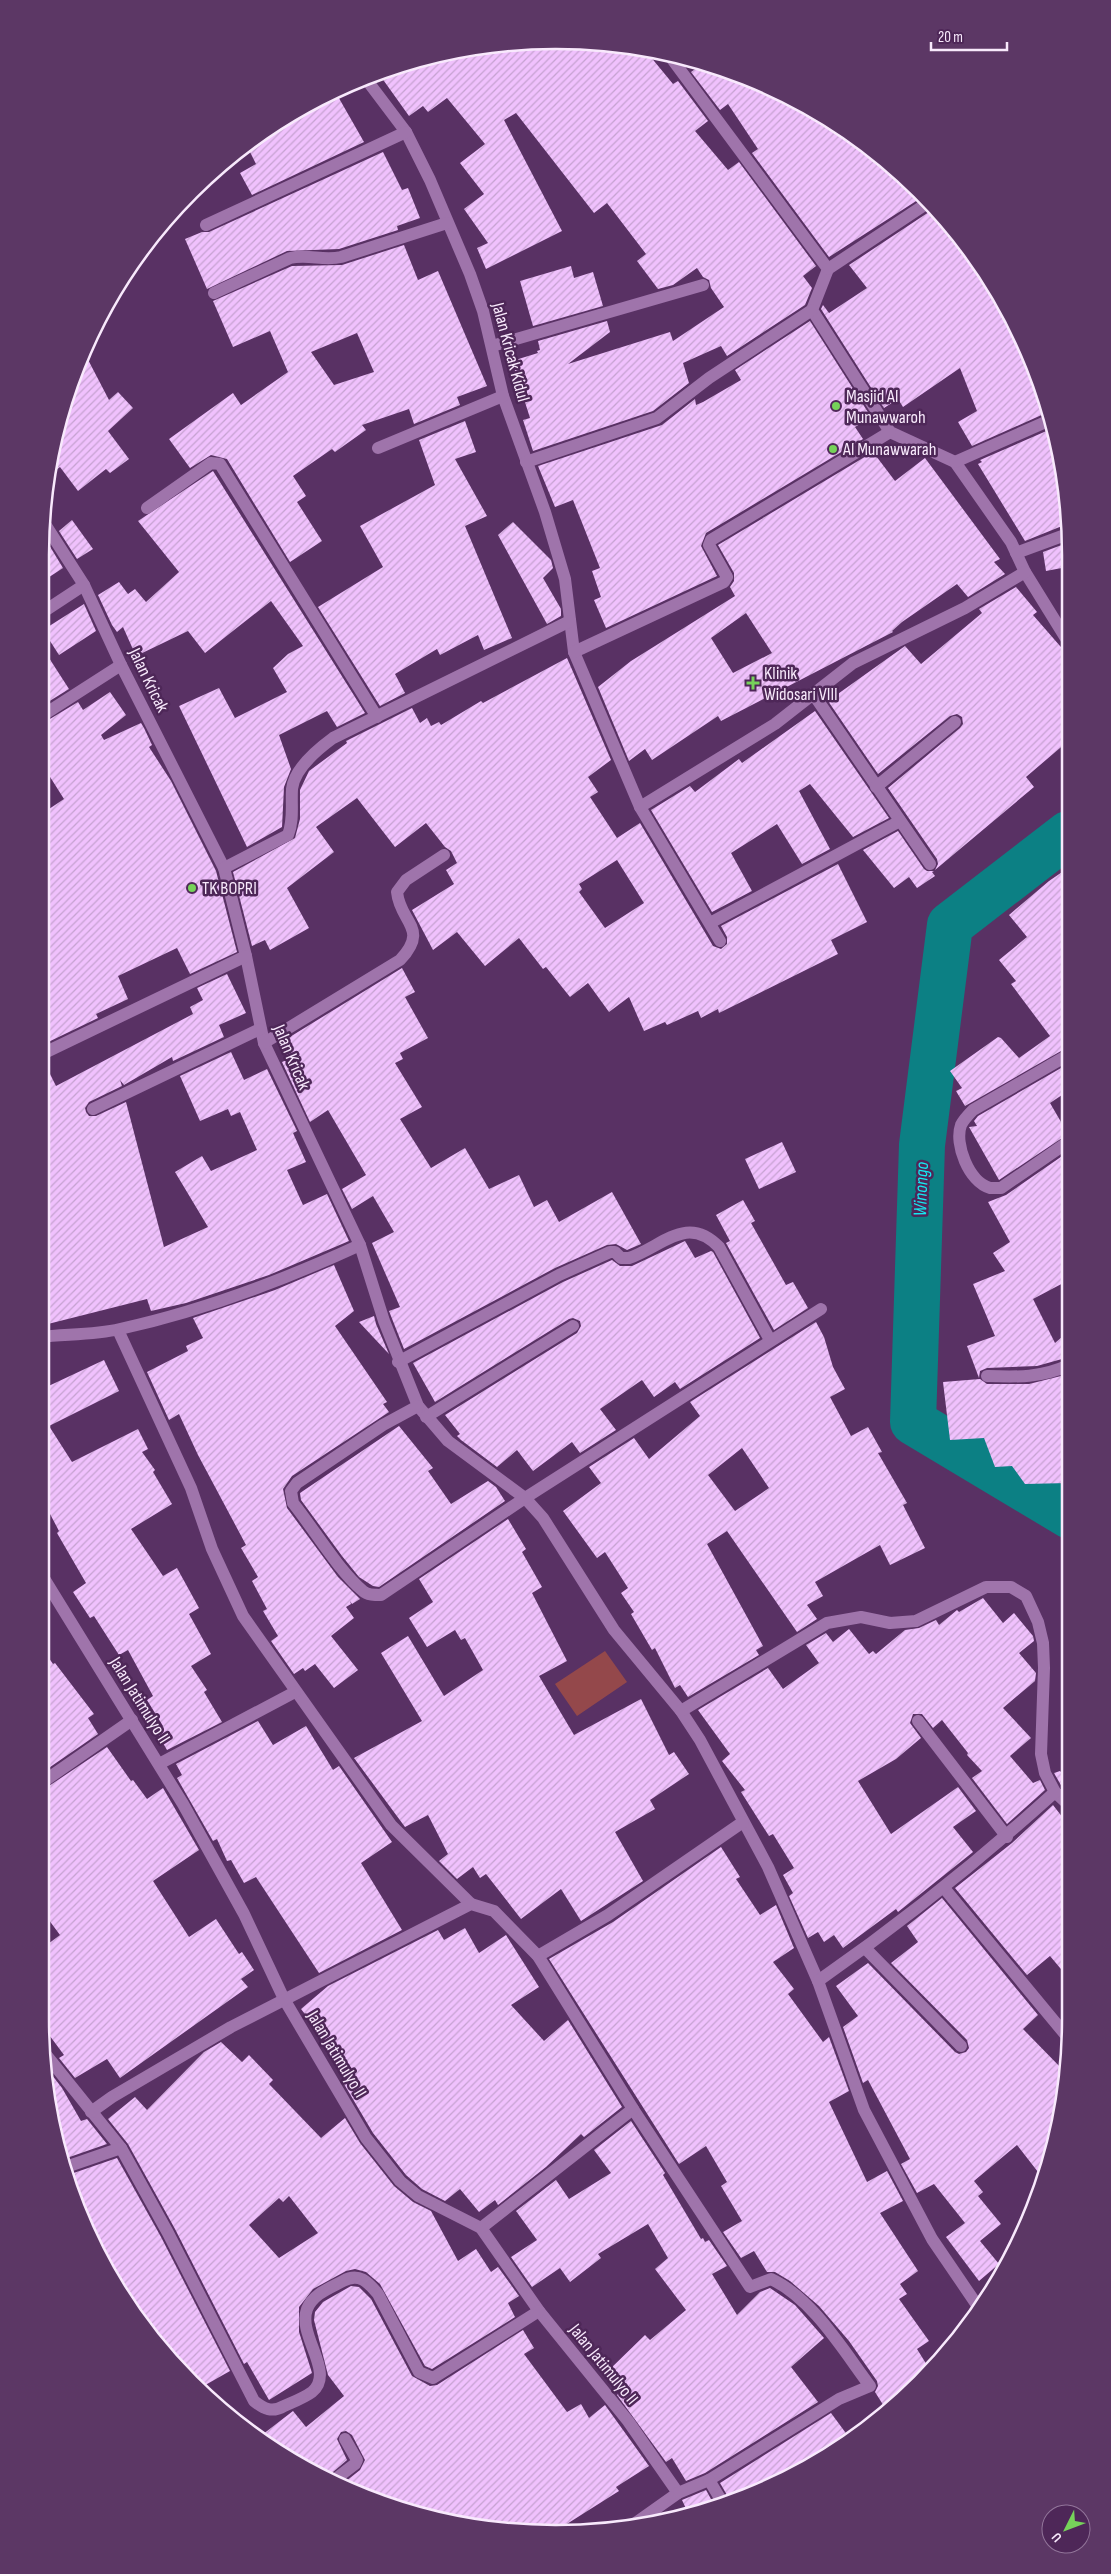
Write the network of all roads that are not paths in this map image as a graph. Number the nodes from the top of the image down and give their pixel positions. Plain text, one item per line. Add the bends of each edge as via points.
1 (675, 63) edge
2 (370, 84) edge
3 (406, 132) junction
4 (923, 206) edge
5 (447, 223) junction
6 (206, 225) dead end
7 (828, 269) junction
8 (703, 285) dead end
9 (214, 293) dead end
10 (812, 310) junction
11 (492, 346) junction
12 (503, 396) junction
13 (1044, 422) edge
14 (890, 432) junction
15 (378, 448) dead end
16 (526, 462) junction
17 (955, 462) junction
18 (147, 508) dead end
19 (50, 531) edge
20 (1061, 536) edge
21 (1016, 553) junction
22 (1025, 572) junction
23 (84, 585) junction
24 (49, 608) edge
25 (570, 621) junction
26 (1062, 623) edge
27 (574, 652) junction
28 (121, 665) junction
29 (814, 695) junction
30 (49, 712) edge
31 (376, 717) junction
32 (955, 722) dead end
33 (876, 787) junction
34 (640, 807) junction
35 (900, 822) junction
36 (444, 855) dead end
37 (930, 864) dead end
38 (224, 868) junction
39 (710, 923) junction
40 (720, 940) dead end
41 (246, 956) junction
42 (260, 1028) junction
43 (264, 1044) junction
44 (49, 1051) edge
45 (1062, 1058) edge
46 (93, 1109) dead end
47 (1062, 1146) edge
48 (360, 1245) junction
49 (821, 1309) dead end
50 (573, 1326) dead end
51 (118, 1330) junction
52 (49, 1336) edge
53 (770, 1340) junction
54 (398, 1362) junction
55 (1062, 1368) edge
56 (987, 1376) dead end
57 (418, 1406) junction
58 (426, 1418) junction
59 (525, 1498) junction
60 (49, 1586) edge
61 (295, 1692) junction
62 (681, 1711) junction
63 (132, 1720) junction
64 (918, 1721) dead end
65 (159, 1764) junction
66 (49, 1778) edge
67 (1055, 1792) junction
68 (1062, 1799) edge
69 (743, 1822) junction
70 (1006, 1836) junction
71 (944, 1888) junction
72 (471, 1904) junction
73 (865, 1948) junction
74 (538, 1956) junction
75 (818, 1981) junction
76 (284, 1999) junction
77 (1062, 2030) edge
78 (961, 2046) dead end
79 (51, 2061) edge
80 (633, 2109) junction
81 (91, 2112) junction
82 (121, 2148) junction
83 (71, 2165) edge
84 (481, 2228) junction
85 (975, 2302) edge
86 (539, 2311) junction
87 (345, 2439) dead end
88 (339, 2477) edge
89 (709, 2480) junction
90 (678, 2493) junction
91 (719, 2497) edge
92 (643, 2518) edge

1 - 7 street
2 - 3 street, Jalan Kricak Kidul
3 - 5 street, Jalan Kricak Kidul
3 - 6 street
4 - 7 street
5 - 9 street via 341,258 302,255 290,258
5 - 11 street, Jalan Kricak Kidul via 470,274
7 - 10 street
8 - 11 street
10 - 14 street
10 - 16 street via 709,378 657,418
11 - 12 street, Jalan Kricak Kidul
12 - 15 street
12 - 16 street, Jalan Kricak Kidul
13 - 17 street
14 - 17 street
14 - 27 street via 709,542 726,574 724,582
16 - 25 street, Jalan Kricak Kidul via 565,579
17 - 21 street
18 - 31 street via 210,463 220,464
19 - 23 street, Jalan Kricak
20 - 21 street
21 - 22 street
22 - 26 street
22 - 29 street via 965,608 853,662
23 - 24 street
23 - 28 street, Jalan Kricak
25 - 27 street, Jalan Kricak Kidul
25 - 31 street
27 - 34 street, Jalan Kricak Kidul
28 - 30 street
28 - 38 street, Jalan Kricak
29 - 33 street
29 - 34 street via 775,724
31 - 38 street via 321,747 298,775 293,783 292,826 288,835
32 - 33 street
33 - 35 street
34 - 39 street, Jalan Kricak Kidul
35 - 37 street
35 - 39 street
36 - 43 street via 406,880 397,892 398,901 414,932 413,943 400,960
38 - 41 street, Jalan Kricak
39 - 40 street, Jalan Kricak Kidul
41 - 42 street, Jalan Kricak
41 - 44 street
42 - 43 street, Jalan Kricak
42 - 46 street
43 - 48 street, Jalan Kricak
45 - 47 street via 973,1110 961,1126 959,1140 973,1176 989,1188 1002,1188
48 - 51 street via 301,1272 177,1314
48 - 54 street, Jalan Kricak
49 - 53 street
50 - 58 street
51 - 52 street
51 - 61 street via 190,1488 212,1549 243,1616
53 - 54 street via 719,1247 710,1237 694,1231 679,1234 629,1258 610,1252 559,1275
53 - 59 street
54 - 57 street, Jalan Kricak
55 - 56 street via 1040,1376
57 - 58 street, Jalan Kricak
57 - 59 street via 353,1444 297,1483 291,1491 294,1503 364,1592 381,1595
58 - 59 street, Jalan Kricak via 448,1441
59 - 62 street, Jalan Kricak via 543,1518 614,1630
60 - 63 street, Jalan Jatimulyo II
61 - 65 street
61 - 72 street via 391,1825
62 - 67 street via 827,1624 861,1616 890,1623 916,1621 986,1587 1011,1587 1026,1596 1040,1629 1044,1668 1041,1754 1045,1773
62 - 69 street, Jalan Kricak
63 - 65 street, Jalan Jatimulyo II
63 - 66 street
64 - 70 street
65 - 76 street, Jalan Jatimulyo II via 244,1914
67 - 68 street
67 - 70 street
69 - 74 street via 608,1915
69 - 75 street, Jalan Kricak via 768,1867
70 - 71 street
71 - 73 street
71 - 77 street
72 - 74 street via 494,1911
72 - 76 street
73 - 75 street
73 - 78 street
74 - 80 street
75 - 85 street, Jalan Kricak via 864,2110 932,2239
76 - 81 street via 231,2026
76 - 84 street, Jalan Jatimulyo II via 366,2138 400,2180 433,2205
79 - 81 street
80 - 84 street
80 - 89 street via 750,2288 771,2279 784,2285 807,2305 870,2386 839,2399
81 - 82 street
82 - 83 street
82 - 86 street via 254,2401 268,2410 279,2409 316,2387 320,2370 312,2348 306,2314 308,2307 319,2294 348,2278 358,2277 378,2294 419,2372 433,2378
84 - 86 street, Jalan Jatimulyo II
86 - 90 street, Jalan Jatimulyo II via 628,2421
87 - 88 street via 357,2460
89 - 90 street
89 - 91 street
90 - 92 street

